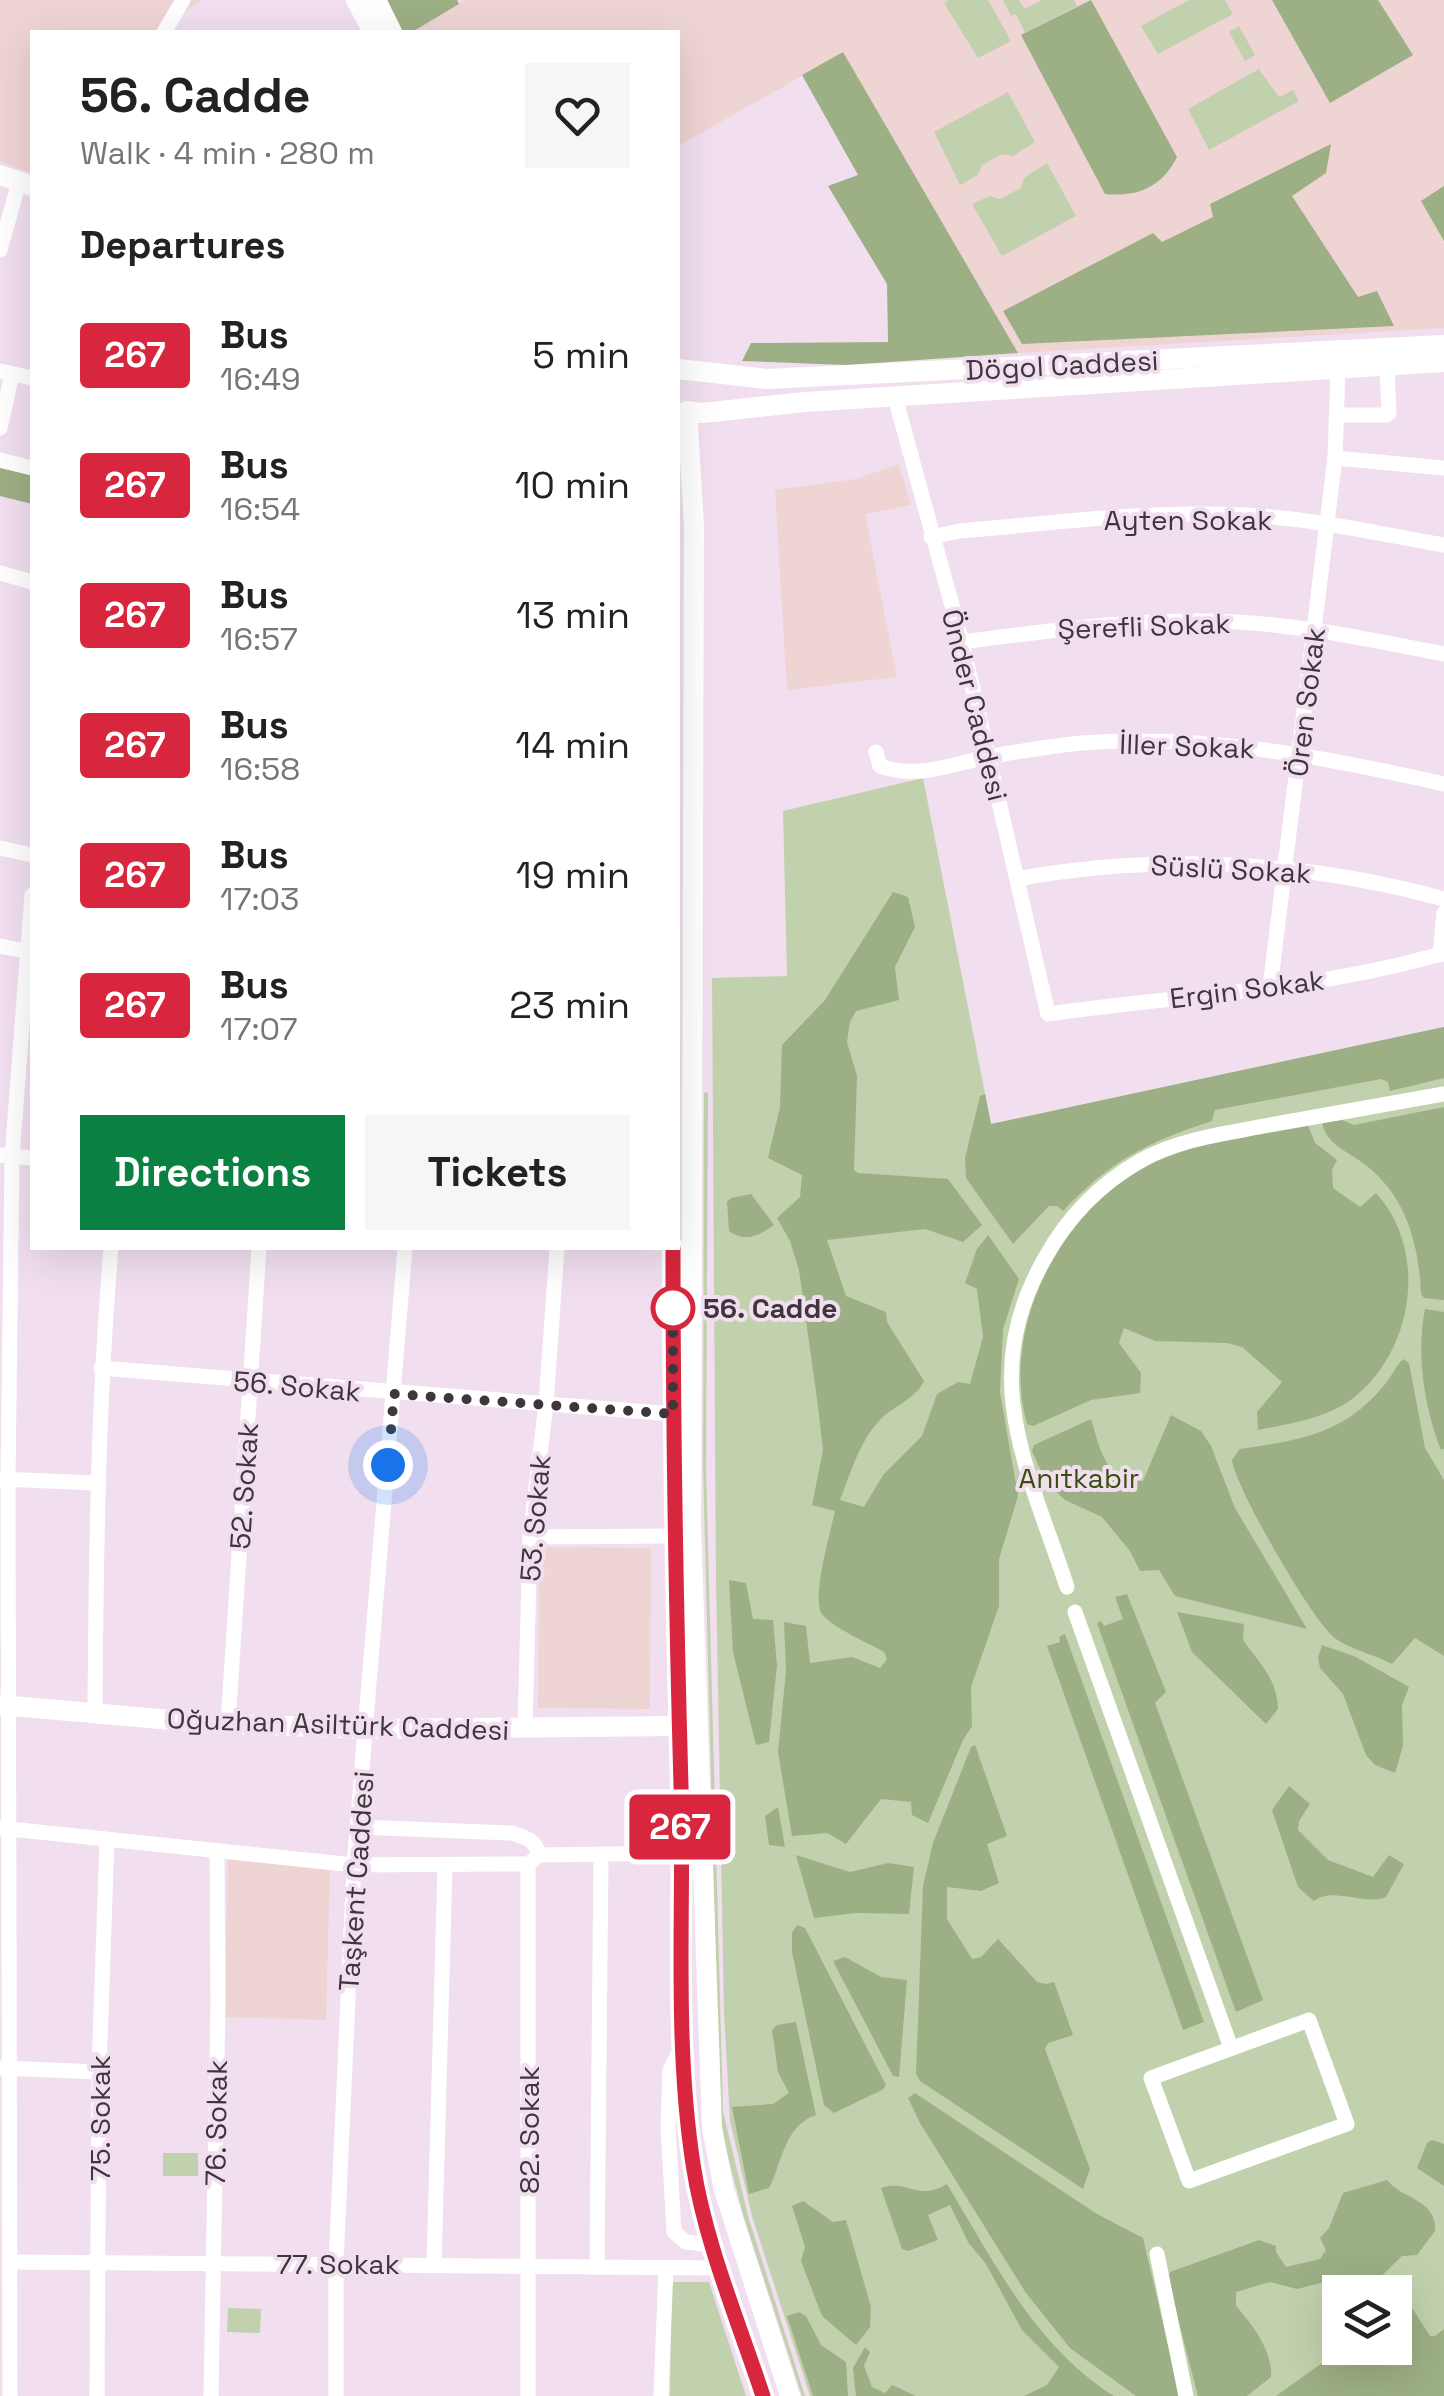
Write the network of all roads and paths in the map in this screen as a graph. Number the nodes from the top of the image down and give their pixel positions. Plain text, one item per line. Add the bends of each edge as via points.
1 (183, 0) edge
2 (356, 0) edge
3 (376, 0) edge
4 (165, 30) edge
5 (372, 30) edge
6 (391, 30) edge
7 (16, 186) edge
8 (0, 250) edge
9 (1444, 345) edge
10 (1444, 362) edge
11 (1387, 365) junction
12 (680, 368) edge
13 (1338, 368) junction
14 (680, 371) edge
15 (6, 373) edge
16 (895, 398) junction
17 (682, 414) edge
18 (1339, 415) junction
19 (0, 428) edge
20 (1336, 458) junction
21 (0, 460) edge
22 (30, 468) edge
23 (1444, 468) edge
24 (1326, 524) junction
25 (931, 536) junction
26 (1444, 545) edge
27 (0, 573) edge
28 (30, 581) edge
29 (1314, 630) junction
30 (962, 642) junction
31 (1444, 654) edge
32 (876, 752) dead end
33 (1300, 754) junction
34 (988, 757) junction
35 (1444, 784) edge
36 (0, 848) edge
37 (30, 855) edge
38 (1285, 870) junction
39 (1017, 879) junction
40 (1444, 898) edge
41 (1444, 913) edge
42 (0, 946) edge
43 (30, 952) edge
44 (1442, 954) edge
45 (1270, 988) junction
46 (1048, 1014) joint
47 (0, 1072) edge
48 (19, 1074) junction
49 (1444, 1094) edge
50 (6, 1156) edge
51 (112, 1250) edge
52 (260, 1250) edge
53 (405, 1250) edge
54 (557, 1250) edge
55 (673, 1250) edge
56 (101, 1368) junction
57 (250, 1382) junction
58 (394, 1394) junction
59 (546, 1404) junction
60 (673, 1414) junction
61 (4, 1480) edge
62 (96, 1483) junction
63 (673, 1536) junction
64 (530, 1538) junction
65 (1067, 1587) dead end
66 (1076, 1612) dead end
67 (5, 1706) edge
68 (95, 1712) junction
69 (228, 1724) junction
70 (678, 1726) junction
71 (366, 1729) junction
72 (524, 1730) junction
73 (358, 1827) junction
74 (4, 1829) edge
75 (107, 1840) junction
76 (217, 1851) junction
77 (680, 1853) junction
78 (601, 1856) junction
79 (533, 1859) junction
80 (354, 1865) junction
81 (445, 1866) junction
82 (4, 1959) edge
83 (684, 2042) junction
84 (1231, 2048) junction
85 (4, 2068) edge
86 (99, 2072) junction
87 (5, 2179) edge
88 (713, 2246) junction
89 (1156, 2254) dead end
90 (10, 2262) junction
91 (99, 2262) junction
92 (213, 2264) junction
93 (336, 2264) junction
94 (434, 2265) junction
95 (530, 2266) junction
96 (598, 2266) junction
97 (666, 2267) junction
98 (719, 2268) junction
99 (680, 2325) dead end
100 (662, 2329) junction
101 (5, 2365) edge
102 (10, 2396) edge
103 (97, 2396) edge
104 (210, 2396) edge
105 (336, 2396) edge
106 (528, 2396) edge
107 (662, 2396) edge
108 (763, 2396) edge
109 (790, 2396) edge
110 (1186, 2396) edge

1 - 4 street
2 - 5 main road
3 - 6 main road
7 - 8 street
9 - 12 main road, Dögol Caddesi via 767,379
10 - 11 main road, Dögol Caddesi
11 - 13 main road, Dögol Caddesi
11 - 18 street via 1386,416
13 - 16 main road, Dögol Caddesi
13 - 18 street, Ören Sokak
14 - 17 main road via 692,397
15 - 19 street
16 - 17 main road, Dögol Caddesi
16 - 25 street, Önder Caddesi
17 - 109 main road via 694,524 691,1526 712,2128 724,2190
18 - 20 street, Ören Sokak
20 - 23 street
20 - 24 street, Ören Sokak
21 - 22 street
24 - 25 street, Ayten Sokak via 1247,514 1151,515
24 - 26 street, Ayten Sokak
24 - 29 street, Ören Sokak
25 - 30 street, Önder Caddesi
27 - 28 street
29 - 30 street, Şerefli Sokak via 1145,621
29 - 31 street, Şerefli Sokak
29 - 33 street, Ören Sokak
30 - 34 street, Önder Caddesi
32 - 34 street, İller Sokak via 880,766 894,771 932,771
33 - 34 street, İller Sokak via 1135,742
33 - 35 street, İller Sokak
33 - 38 street, Ören Sokak
34 - 39 street, Önder Caddesi
36 - 37 street
38 - 39 street, Süslü Sokak via 1108,864
38 - 40 street, Süslü Sokak
38 - 45 street, Ören Sokak
39 - 46 street, Önder Caddesi
41 - 44 street
42 - 43 street
43 - 48 street
44 - 45 street, Ergin Sokak
45 - 46 street, Ergin Sokak
47 - 48 street
48 - 50 street
49 - 65 street via 1165,1149 1108,1183 1062,1230 1025,1297 1011,1384 1020,1443
50 - 61 street
51 - 56 street
52 - 57 street, 52. Sokak
53 - 58 street, Taşkent Caddesi
54 - 59 street, 53. Sokak
55 - 60 main road
56 - 57 street, 56. Sokak
56 - 62 street
57 - 58 street, 56. Sokak
57 - 69 street, 52. Sokak
58 - 59 street, 56. Sokak
58 - 71 street, Taşkent Caddesi
59 - 60 street, 56. Sokak
59 - 64 street, 53. Sokak
60 - 63 main road
61 - 62 street
61 - 67 street
62 - 68 street
63 - 64 street
63 - 70 main road
64 - 72 street, 53. Sokak
66 - 84 street
67 - 68 main road, Oğuzhan Asiltürk Caddesi
67 - 74 street
68 - 69 main road, Oğuzhan Asiltürk Caddesi
69 - 71 main road, Oğuzhan Asiltürk Caddesi
70 - 72 main road, Oğuzhan Asiltürk Caddesi
70 - 77 main road
71 - 72 main road, Oğuzhan Asiltürk Caddesi
71 - 73 street, Taşkent Caddesi
73 - 79 street via 512,1833 537,1846
73 - 80 street, Taşkent Caddesi
74 - 75 street
74 - 82 street
75 - 76 street
75 - 86 street, 75. Sokak
76 - 80 street
76 - 92 street, 76. Sokak
77 - 78 street
77 - 83 main road
78 - 79 street
78 - 96 street
79 - 81 street
79 - 95 street, 82. Sokak
80 - 81 street
80 - 93 street, Taşkent Caddesi
81 - 94 street
82 - 85 street
83 - 88 main road via 694,2167
83 - 88 street via 670,2070 674,2232 686,2242
84 - 84 street via 1309,2020 1333,2070 1347,2124 1264,2162 1190,2181 1152,2078
85 - 86 street
85 - 87 street
86 - 91 street, 75. Sokak
87 - 90 street
88 - 98 main road
89 - 110 street
90 - 91 street, 77. Sokak
90 - 101 street
91 - 92 street, 77. Sokak
91 - 103 street, 75. Sokak
92 - 93 street, 77. Sokak
92 - 104 street, 76. Sokak
93 - 94 street, 77. Sokak
93 - 105 street, Taşkent Caddesi
94 - 95 street, 77. Sokak
95 - 96 street, 77. Sokak
95 - 106 street, 82. Sokak
96 - 97 street, 77. Sokak
97 - 98 street, 77. Sokak
97 - 100 street
98 - 108 main road
99 - 100 street
100 - 107 street
101 - 102 street

